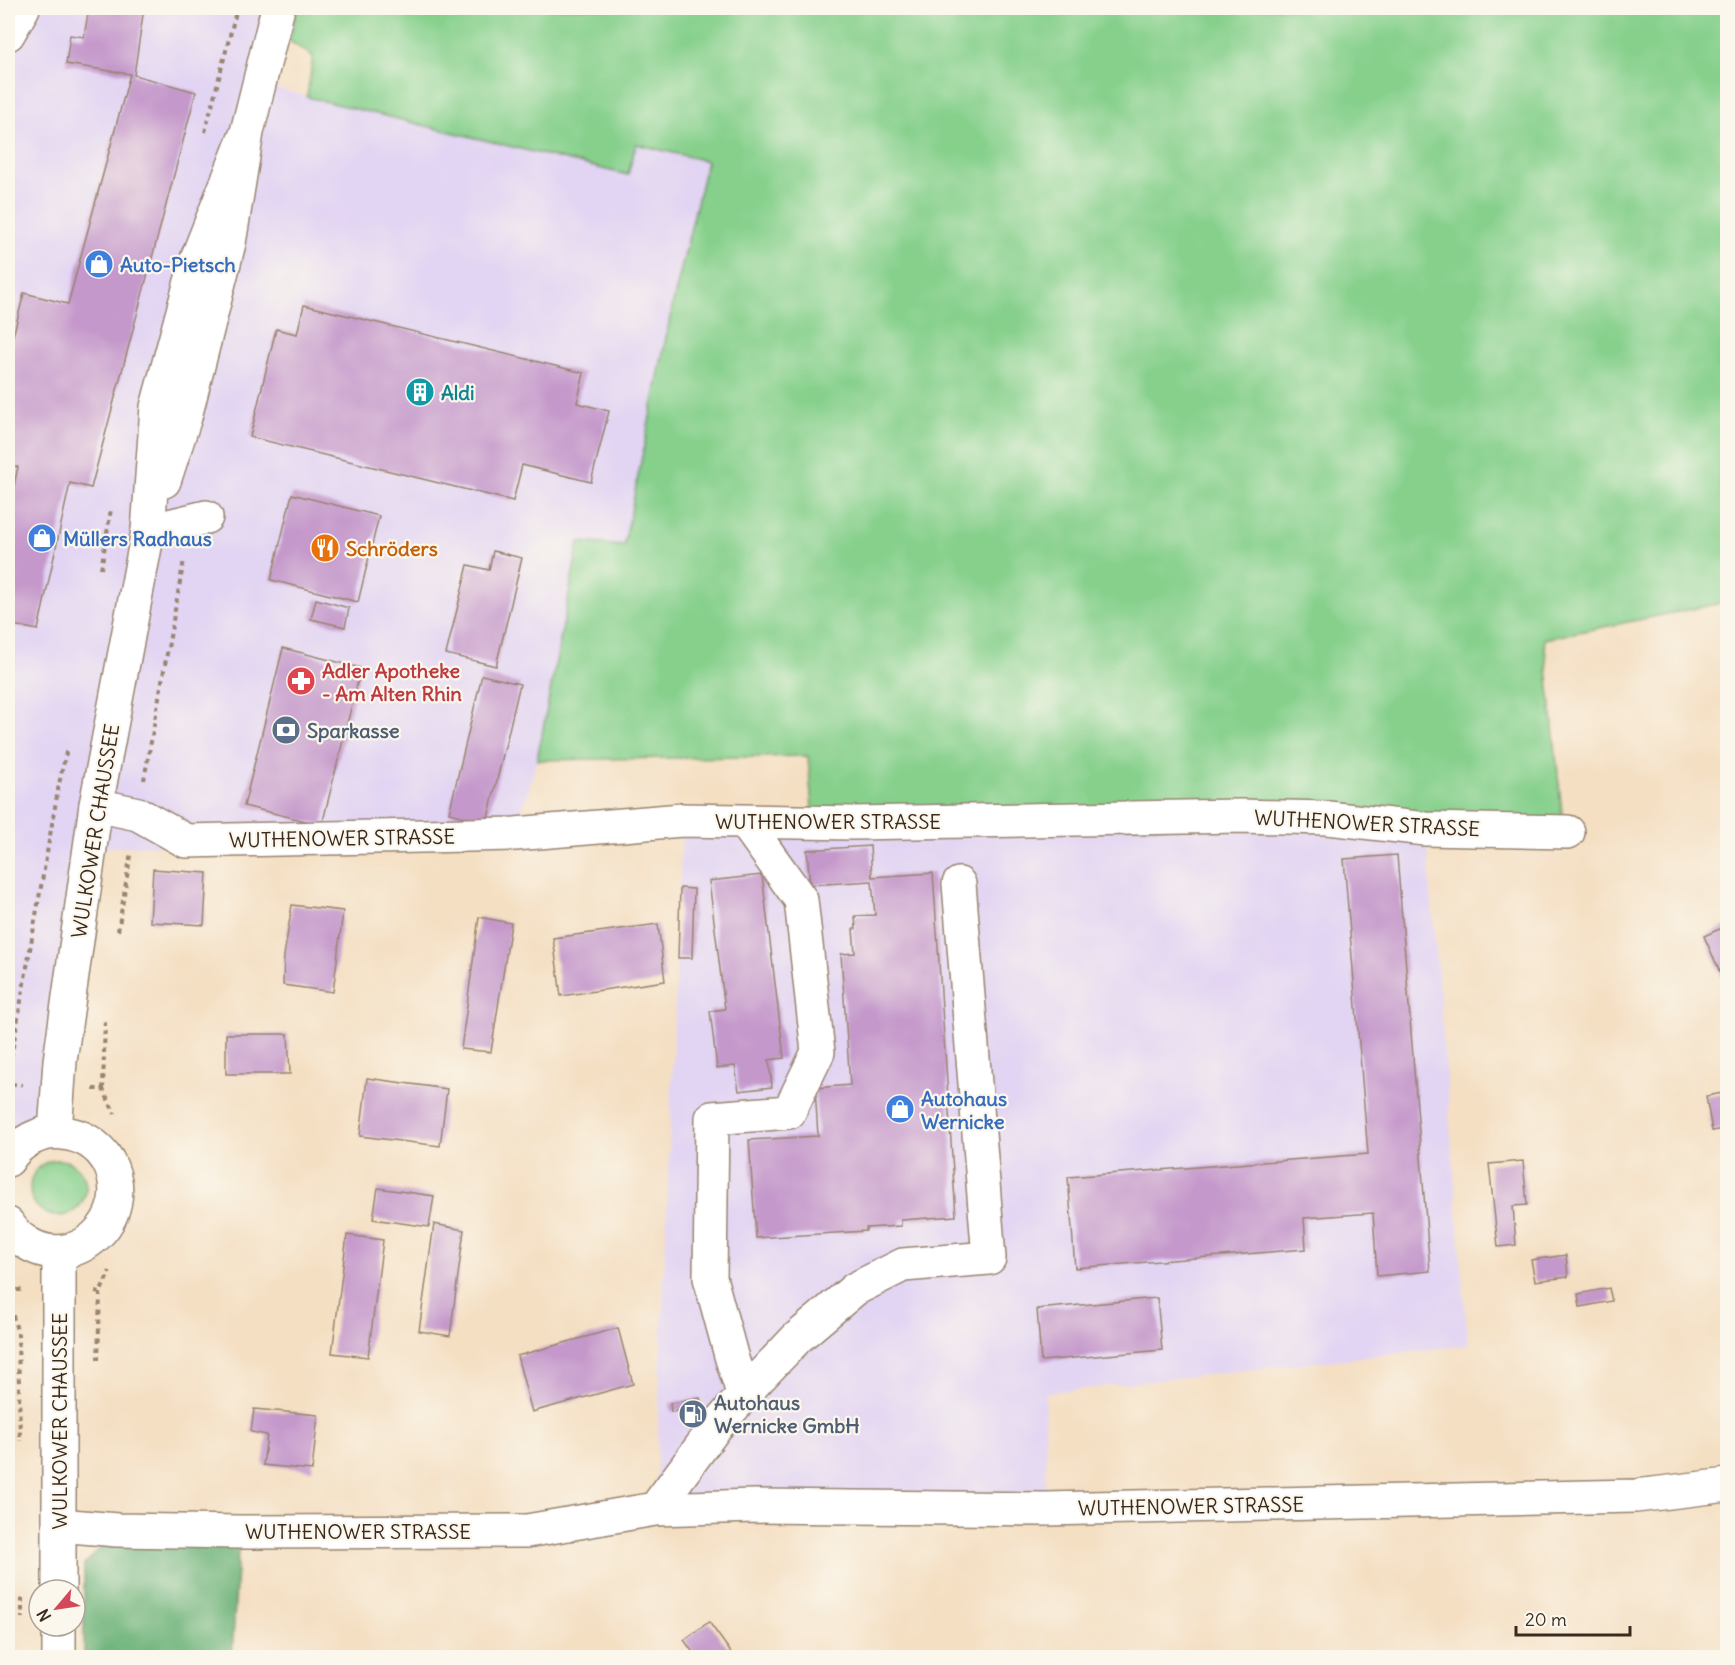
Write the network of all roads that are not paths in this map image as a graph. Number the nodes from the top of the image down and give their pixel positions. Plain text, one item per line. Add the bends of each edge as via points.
1 (23, 8) edge
2 (278, 8) edge
3 (8, 34) edge
4 (199, 519) road end
5 (148, 531) junction
6 (96, 805) junction
7 (745, 822) junction
8 (1568, 832) dead end
9 (959, 884) dead end
10 (55, 1132) junction
11 (8, 1160) edge
12 (8, 1224) edge
13 (59, 1252) junction
14 (744, 1396) junction
15 (1728, 1485) edge
16 (654, 1509) junction
17 (59, 1525) junction
18 (59, 1578) edge
19 (59, 1638) edge
20 (59, 1658) edge

1 - 3 main road
2 - 5 main road, WULKOWER CHAUSSEE via 247,132 230,243 185,417
4 - 5 main road
5 - 6 main road, WULKOWER CHAUSSEE
6 - 7 main road, WUTHENOWER STRASSE via 138,814 186,841 515,834 682,820
6 - 10 main road, WULKOWER CHAUSSEE via 60,1061
7 - 8 main road, WUTHENOWER STRASSE via 1239,816 1328,818 1426,830
7 - 14 main road via 801,900 818,1053 789,1112 712,1118 710,1278
9 - 14 main road via 989,1258 903,1265 855,1289 797,1338
10 - 11 main road via 28,1139
10 - 13 main road via 73,1134 104,1155 117,1190 114,1208 94,1239
12 - 13 main road via 20,1238 38,1248
13 - 17 main road, WULKOWER CHAUSSEE
14 - 16 main road
15 - 16 main road, WUTHENOWER STRASSE via 1624,1497 1045,1509
16 - 17 main road, WUTHENOWER STRASSE via 527,1531 239,1532
17 - 18 main road, WULKOWER CHAUSSEE
19 - 20 main road

